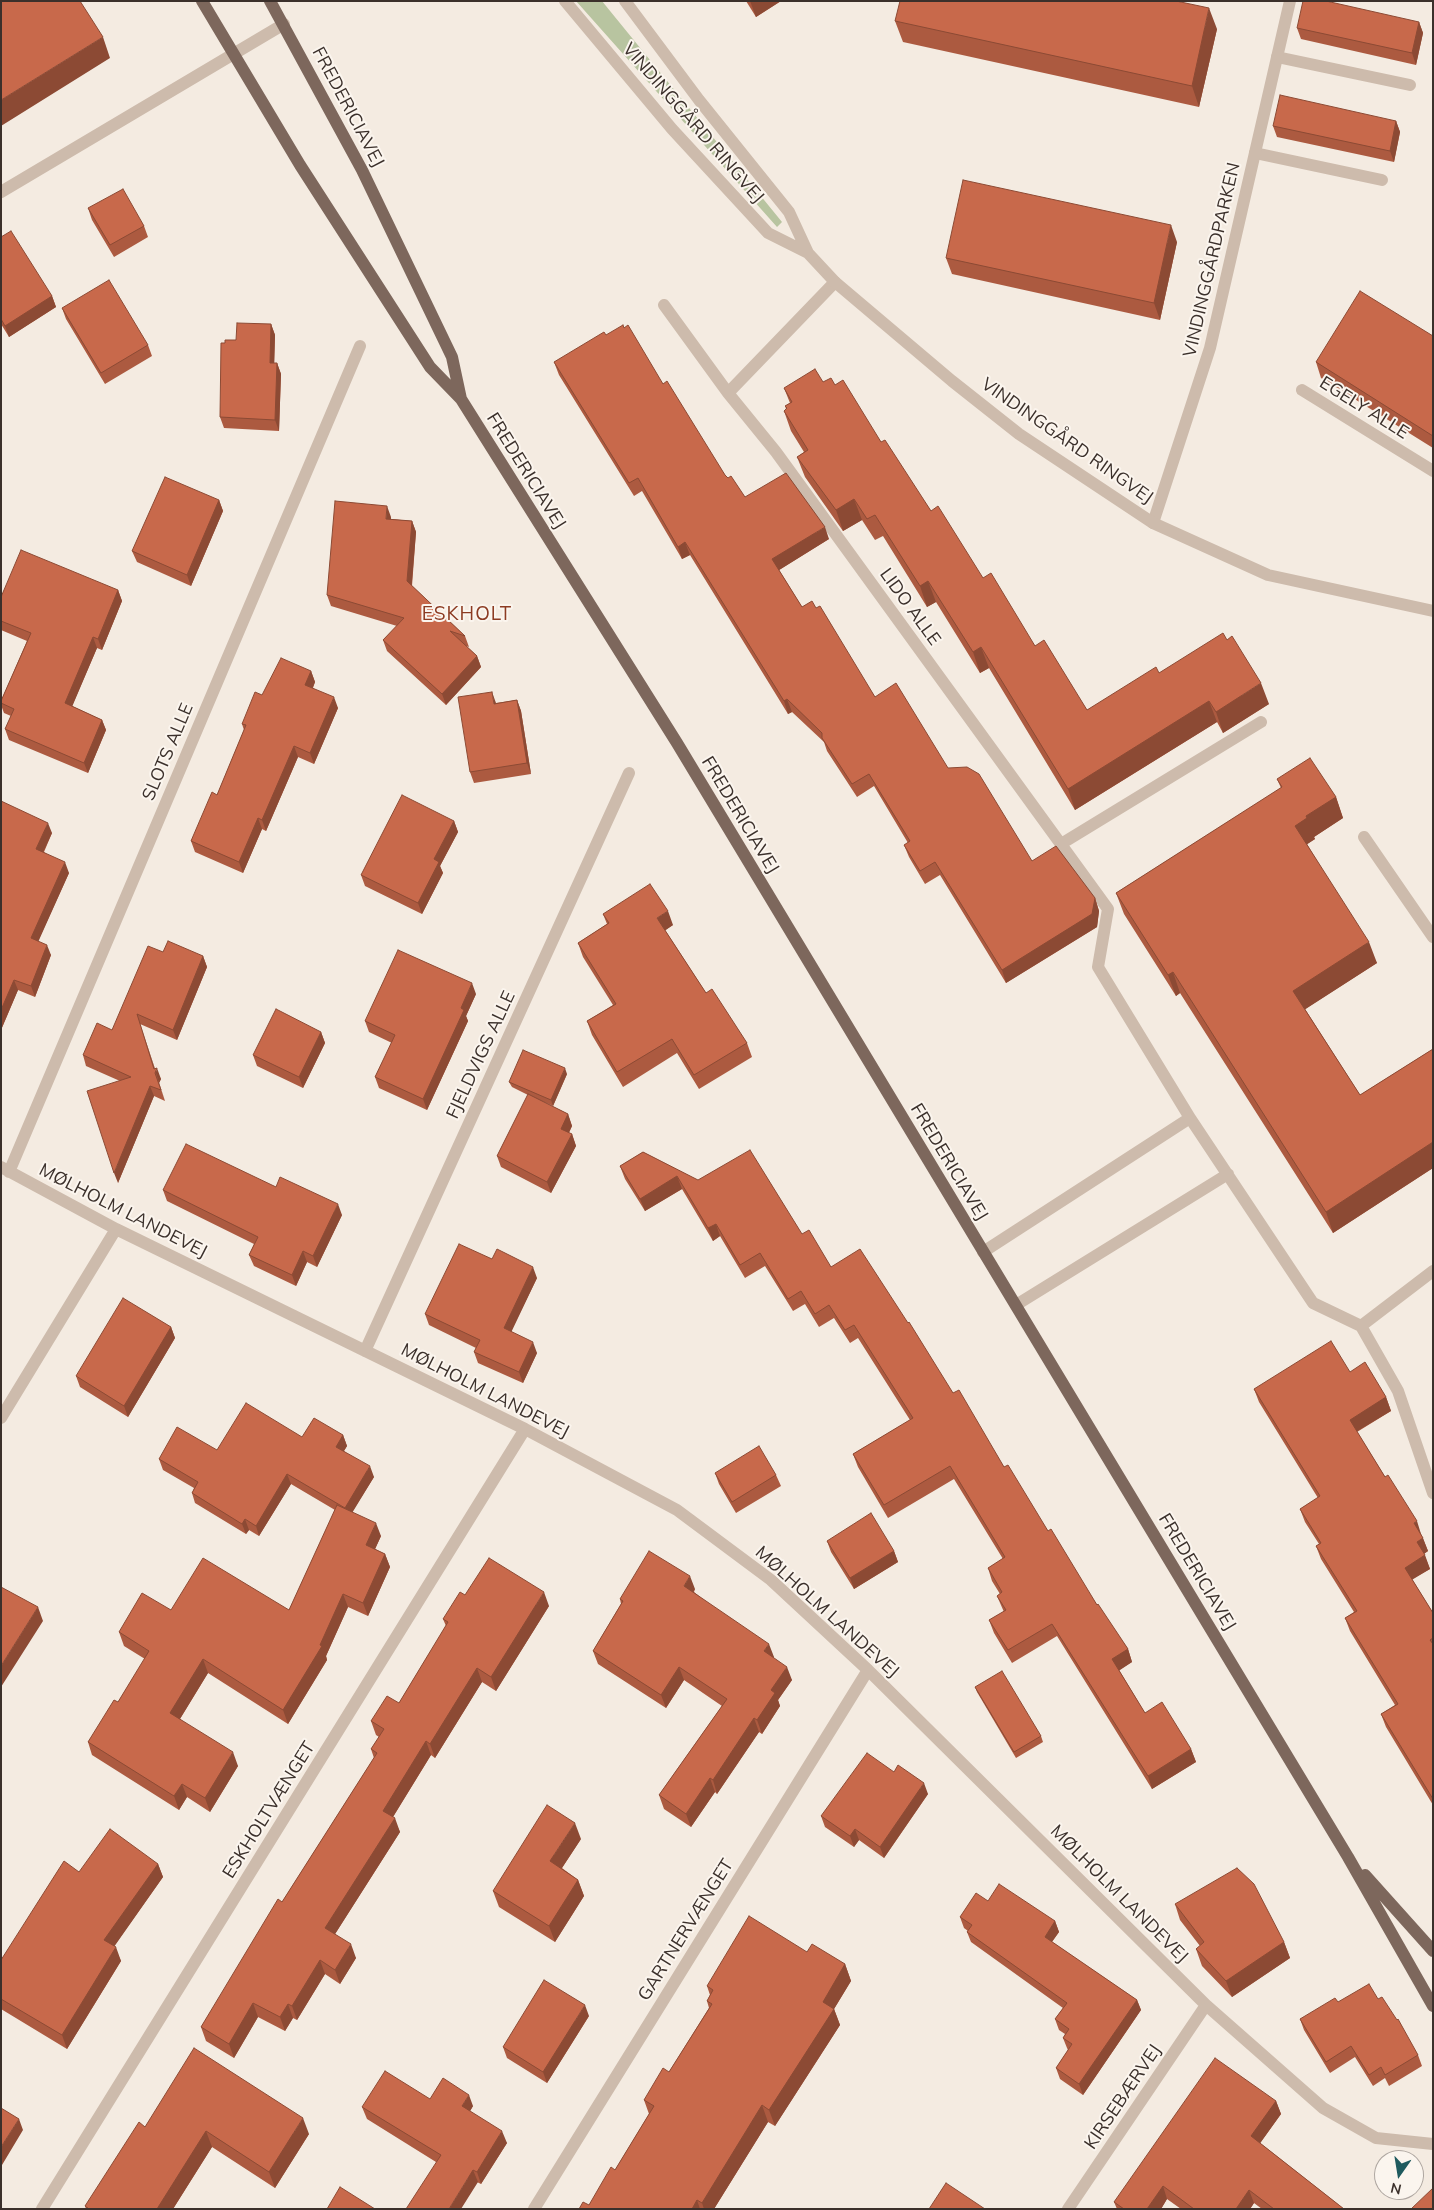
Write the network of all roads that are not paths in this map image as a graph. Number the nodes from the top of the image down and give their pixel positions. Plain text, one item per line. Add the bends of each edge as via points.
1 (202, 1) edge
2 (270, 1) edge
3 (565, 1) edge
4 (625, 1) edge
5 (1290, 1) edge
6 (284, 24) junction
7 (234, 52) junction
8 (1277, 57) junction
9 (1410, 85) dead end
10 (1255, 153) junction
11 (1382, 180) dead end
12 (1, 192) edge
13 (808, 253) junction
14 (835, 282) junction
15 (664, 305) dead end
16 (360, 346) dead end
17 (1302, 390) dead end
18 (728, 393) junction
19 (461, 399) junction
20 (1433, 471) edge
21 (1153, 523) junction
22 (1433, 611) edge
23 (1261, 722) dead end
24 (629, 773) dead end
25 (1364, 837) dead end
26 (1061, 844) junction
27 (1433, 937) edge
28 (1190, 1118) junction
29 (5, 1169) edge
30 (1228, 1174) junction
31 (116, 1229) junction
32 (983, 1252) junction
33 (1433, 1271) edge
34 (1016, 1305) junction
35 (1360, 1326) junction
36 (365, 1351) junction
37 (1, 1418) edge
38 (525, 1430) junction
39 (1433, 1493) edge
40 (868, 1670) junction
41 (1348, 1857) junction
42 (1433, 1951) edge
43 (1206, 2005) junction
44 (1433, 2006) edge
45 (1433, 2144) edge
46 (42, 2209) edge
47 (534, 2209) edge
48 (1068, 2209) edge

1 - 7 main road, FREDERICIAVEJ
2 - 6 main road, FREDERICIAVEJ
3 - 13 street, VINDINGGÅRD RINGVEJ via 672,129 768,234
4 - 13 street, VINDINGGÅRD RINGVEJ via 789,212
5 - 8 street, VINDINGGÅRDPARKEN
6 - 7 street
6 - 19 main road, FREDERICIAVEJ via 362,170 452,357
7 - 12 street
7 - 19 main road, FREDERICIAVEJ via 300,164 430,366
8 - 9 street
8 - 10 street, VINDINGGÅRDPARKEN
10 - 11 street
10 - 21 street, VINDINGGÅRDPARKEN via 1210,348
13 - 14 street, VINDINGGÅRD RINGVEJ
14 - 18 street
14 - 21 street, VINDINGGÅRD RINGVEJ via 1019,434
15 - 18 street, LIDO ALLE
16 - 29 street, SLOTS ALLE
17 - 20 street, EGELY ALLE
18 - 26 street, LIDO ALLE via 776,452
19 - 32 main road, FREDERICIAVEJ via 676,743
21 - 22 street, VINDINGGÅRD RINGVEJ via 1268,575
23 - 26 street
24 - 36 street, FJELDVIGS ALLE
25 - 27 street
26 - 28 street, LIDO ALLE via 1108,909 1098,967
28 - 30 street
28 - 32 street
29 - 31 street, MØLHOLM LANDEVEJ
30 - 34 street
30 - 35 street via 1313,1303
31 - 36 street, MØLHOLM LANDEVEJ
31 - 37 street
32 - 34 main road, FREDERICIAVEJ
33 - 35 street
34 - 41 main road, FREDERICIAVEJ
35 - 39 street via 1398,1391
36 - 38 street, MØLHOLM LANDEVEJ
38 - 40 street, MØLHOLM LANDEVEJ via 677,1510 771,1580
38 - 46 street, ESKHOLTVÆNGET
40 - 43 street, MØLHOLM LANDEVEJ
40 - 47 street, GARTNERVÆNGET
41 - 42 main road, FREDERICIAVEJ
41 - 44 main road, FREDERICIAVEJ
43 - 45 street, MØLHOLM LANDEVEJ via 1323,2108 1376,2138
43 - 48 street, KIRSEBÆRVEJ

